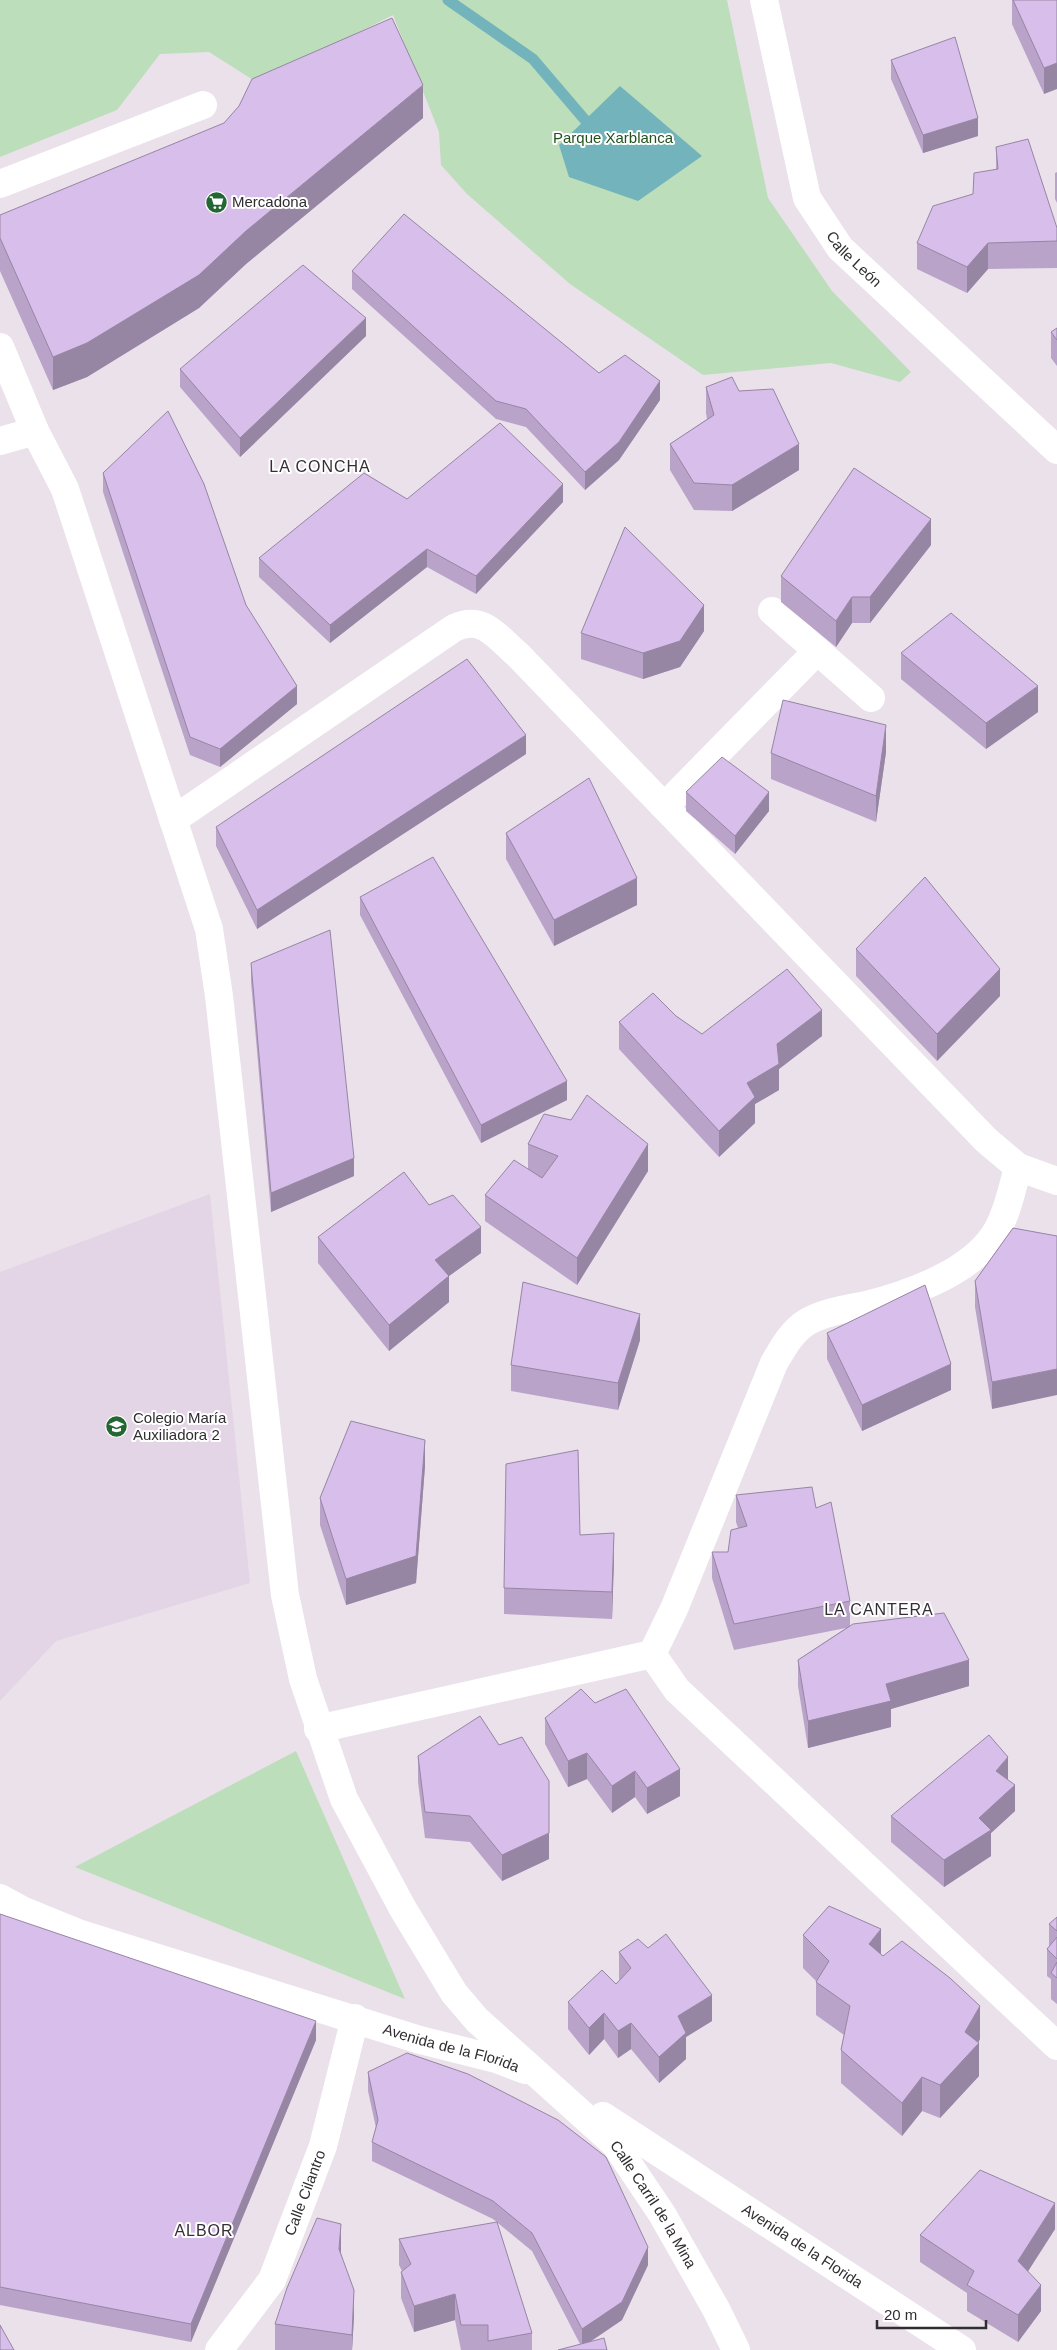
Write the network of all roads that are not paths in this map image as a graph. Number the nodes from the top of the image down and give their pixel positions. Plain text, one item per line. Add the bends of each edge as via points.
1 (764, 0) edge
2 (203, 105) dead end
3 (0, 184) edge
4 (0, 347) edge
5 (35, 431) junction
6 (0, 441) edge
7 (1057, 450) edge
8 (772, 612) dead end
9 (817, 651) junction
10 (871, 698) dead end
11 (666, 806) junction
12 (173, 820) junction
13 (1018, 1167) junction
14 (1057, 1181) edge
15 (652, 1654) junction
16 (318, 1729) junction
17 (0, 1898) edge
18 (355, 2018) junction
19 (1057, 2046) edge
20 (544, 2078) junction
21 (219, 2350) edge
22 (736, 2350) edge
23 (962, 2350) edge

1 - 7 street, Calle León via 807,198 840,248
2 - 3 street
4 - 5 street
5 - 6 street
5 - 12 street via 65,489
8 - 9 street
9 - 10 street
9 - 11 street
11 - 12 street via 518,655 487,628 477,622 466,622
11 - 13 street via 986,1140
12 - 16 street via 209,929 285,1595
13 - 14 street
13 - 15 street via 1007,1206 990,1241 962,1268 899,1295 806,1322 788,1339 774,1363 674,1609
15 - 16 street
15 - 19 street via 677,1690
16 - 20 street via 348,1807 403,1909 454,1992 477,2020
17 - 18 street, Avenida de la Florida via 78,1933
18 - 20 street, Avenida de la Florida via 420,2040 496,2059
18 - 21 street, Calle Cilantro via 323,2146 272,2280
20 - 22 street, Calle Carril de la Mina via 615,2144 662,2214
20 - 23 street, Avenida de la Florida

